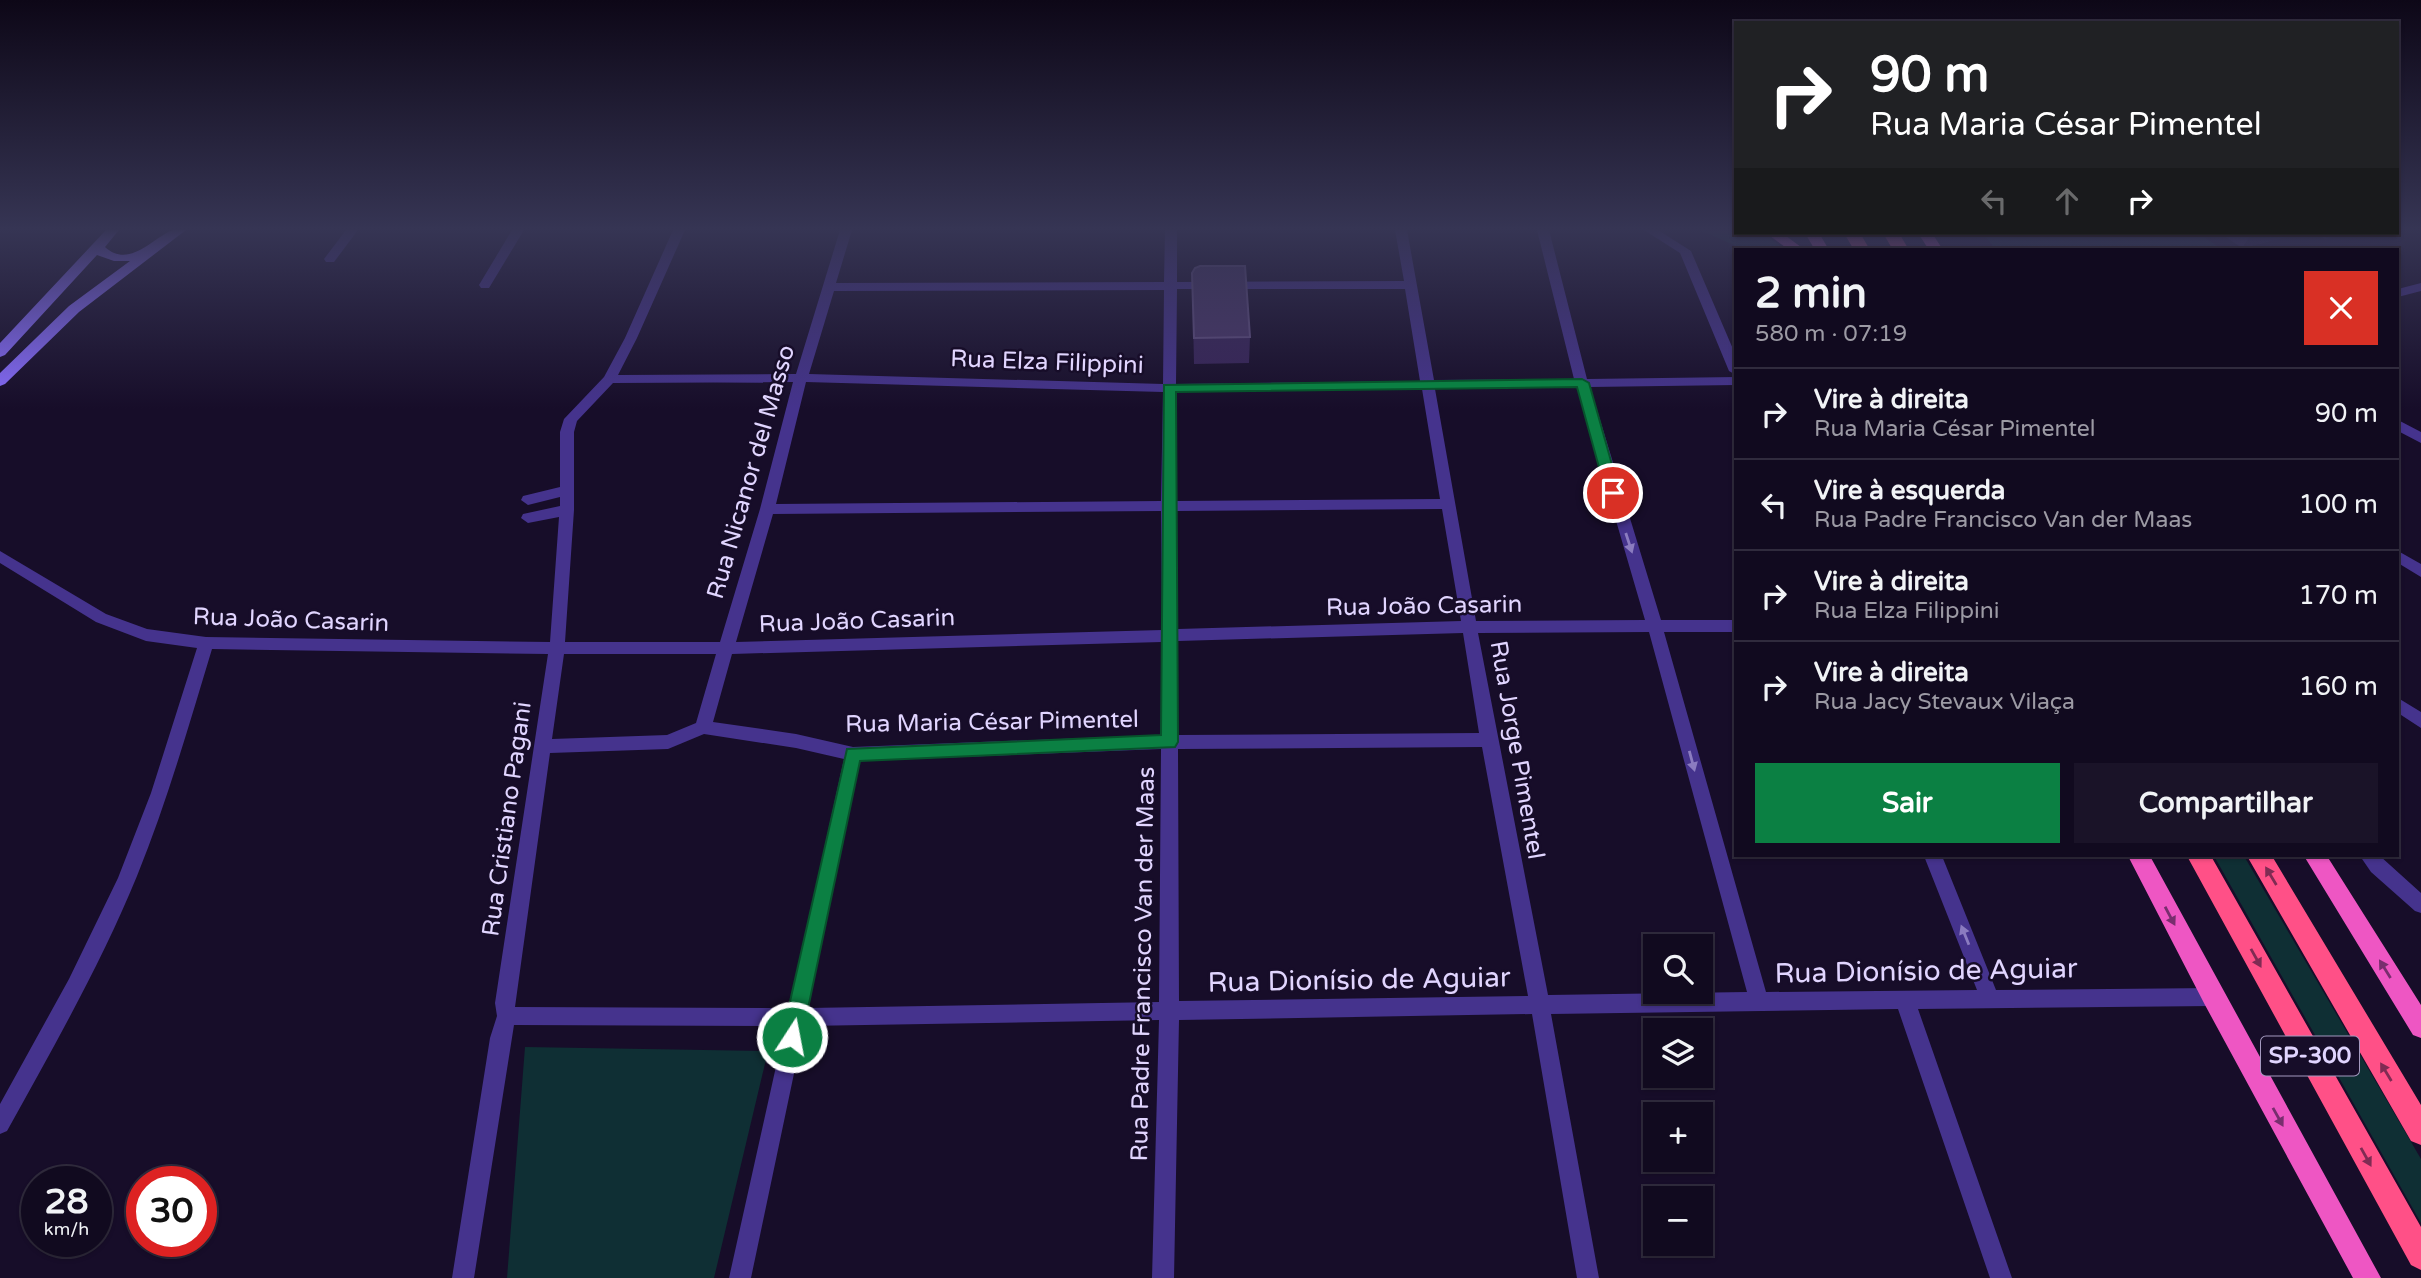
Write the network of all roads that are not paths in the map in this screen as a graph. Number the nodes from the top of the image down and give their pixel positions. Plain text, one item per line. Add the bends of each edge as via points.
1 (58, 290) edge
2 (100, 290) edge
3 (652, 290) edge
4 (829, 290) edge
5 (1170, 290) edge
6 (1411, 290) edge
7 (1558, 290) edge
8 (1701, 290) edge
9 (0, 352) edge
10 (1734, 366) edge
11 (801, 378) junction
12 (609, 379) junction
13 (0, 381) edge
14 (1734, 381) edge
15 (1582, 383) junction
16 (1429, 385) junction
17 (1169, 388) junction
18 (2406, 430) edge
19 (2421, 438) edge
20 (565, 491) junction
21 (528, 500) dead end
22 (1450, 505) junction
23 (1168, 506) junction
24 (767, 509) junction
25 (567, 510) junction
26 (528, 519) dead end
27 (0, 556) edge
28 (2399, 557) edge
29 (2421, 571) edge
30 (1656, 626) junction
31 (1734, 626) edge
32 (1469, 627) junction
33 (1170, 634) junction
34 (206, 643) junction
35 (557, 648) junction
36 (727, 648) junction
37 (2399, 706) edge
38 (2421, 721) edge
39 (703, 727) junction
40 (1489, 740) junction
41 (1169, 742) junction
42 (543, 746) junction
43 (853, 754) junction
44 (1933, 857) edge
45 (2140, 857) edge
46 (2200, 857) edge
47 (2260, 857) edge
48 (2316, 857) edge
49 (2370, 857) edge
50 (2421, 905) edge
51 (2213, 997) junction
52 (1990, 998) junction
53 (1759, 1000) junction
54 (1905, 1000) junction
55 (1540, 1006) junction
56 (1168, 1011) junction
57 (507, 1016) junction
58 (796, 1017) junction
59 (2421, 1027) edge
60 (0, 1124) edge
61 (2421, 1131) edge
62 (2421, 1255) edge
63 (463, 1278) edge
64 (740, 1278) edge
65 (1163, 1278) edge
66 (1588, 1278) edge
67 (2001, 1278) edge
68 (2368, 1278) edge

1 - 9 main road
2 - 13 main road
3 - 12 street, Rua Cristiano Pagani
4 - 11 street, Rua Nicanor del Masso
5 - 17 street, Rua Padre Francisco Van der Maas
6 - 16 street, Rua Jorge Pimentel
7 - 15 street
8 - 10 street
11 - 12 street, Rua Elza Filippini
11 - 17 street, Rua Elza Filippini
11 - 24 street, Rua Nicanor del Masso
12 - 20 street, Rua Cristiano Pagani via 571,419
14 - 15 street, Rua Elza Filippini
15 - 16 street, Rua Elza Filippini
15 -> 30 street
16 - 17 street, Rua Elza Filippini
16 - 22 street, Rua Jorge Pimentel
17 - 23 street, Rua Padre Francisco Van der Maas
18 - 19 street
20 - 21 street
20 - 25 street, Rua Cristiano Pagani
22 - 23 street
22 - 32 street, Rua Jorge Pimentel
23 - 24 street
23 - 33 street, Rua Padre Francisco Van der Maas
24 - 36 street, Rua Nicanor del Masso
25 - 26 street
25 - 35 street, Rua Cristiano Pagani
27 - 34 street, Rua João Casarin via 101,618 146,635
28 - 29 street
30 - 31 street, Rua João Casarin
30 - 32 street, Rua João Casarin
30 -> 53 street
32 - 33 street, Rua João Casarin
32 - 40 street, Rua Jorge Pimentel
33 - 36 street, Rua João Casarin
33 - 41 street, Rua Padre Francisco Van der Maas
34 - 35 street, Rua João Casarin
34 - 60 street via 143,841 119,898
35 - 36 street, Rua João Casarin
35 - 42 street, Rua Cristiano Pagani
36 - 39 street, Rua Nicanor del Masso
37 - 38 street
39 - 42 street via 668,742
39 - 43 street, Rua Maria César Pimentel
40 - 41 street, Rua Maria César Pimentel
40 - 55 street, Rua Jorge Pimentel
41 - 43 street, Rua Maria César Pimentel
41 - 56 street, Rua Padre Francisco Van der Maas
42 - 57 street, Rua Cristiano Pagani via 505,1003
43 - 58 street
52 -> 44 street
45 -> 51 highway
46 -> 62 highway, SP-300
61 -> 47 highway, SP-300
59 -> 48 highway
49 - 50 street
51 - 52 street, Rua Dionísio de Aguiar
51 -> 68 highway
52 - 54 street, Rua Dionísio de Aguiar
53 - 54 street, Rua Dionísio de Aguiar
53 - 55 street, Rua Dionísio de Aguiar
54 - 67 street
55 - 56 street, Rua Dionísio de Aguiar
55 - 66 street, Rua Jorge Pimentel
56 - 58 street, Rua Dionísio de Aguiar
56 - 65 street, Rua Padre Francisco Van der Maas
57 - 58 street, Rua Dionísio de Aguiar
57 - 63 street, Rua Cristiano Pagani
58 - 64 street

